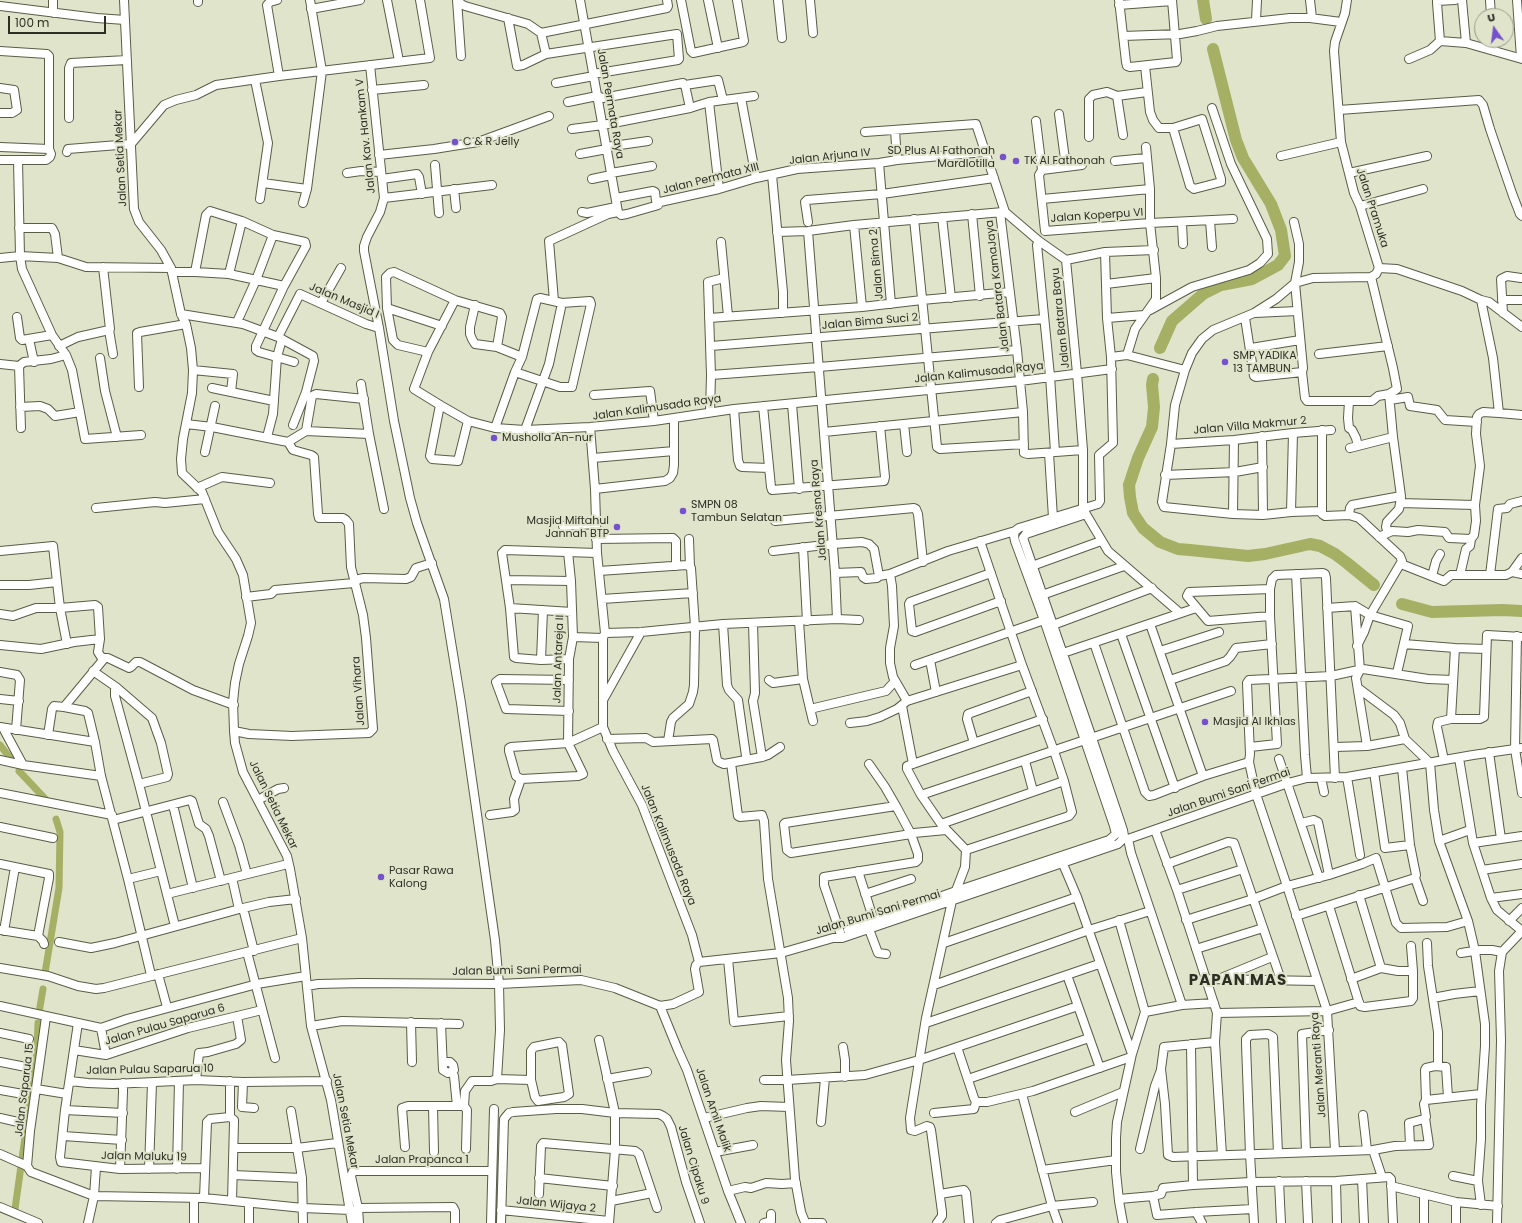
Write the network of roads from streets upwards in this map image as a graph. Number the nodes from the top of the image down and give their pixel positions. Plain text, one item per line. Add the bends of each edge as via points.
1 (53, 0) edge
2 (124, 0) edge
3 (277, 0) edge
4 (361, 0) edge
5 (388, 0) edge
6 (420, 0) edge
7 (580, 0) edge
8 (667, 0) edge
9 (681, 0) edge
10 (708, 0) edge
11 (737, 0) edge
12 (778, 0) edge
13 (810, 0) edge
14 (1257, 0) edge
15 (1310, 0) edge
16 (1347, 0) edge
17 (1455, 0) edge
18 (1462, 0) edge
19 (1516, 0) edge
20 (458, 1) edge
21 (1172, 1) edge
22 (1119, 3) edge
23 (5, 4) edge
24 (310, 4) edge
25 (54, 13) junction
26 (508, 18) junction
27 (1312, 18) junction
28 (125, 20) junction
29 (1256, 21) junction
30 (1341, 22) junction
31 (584, 23) junction
32 (541, 33) junction
33 (813, 33) dead end
34 (1175, 34) junction
35 (1123, 36) junction
36 (782, 38) dead end
37 (1440, 41) junction
38 (1466, 43) junction
39 (588, 48) junction
40 (718, 48) junction
41 (1494, 48) edge
42 (691, 49) junction
43 (0, 51) edge
44 (679, 51) junction
45 (1494, 51) junction
46 (546, 54) junction
47 (461, 56) dead end
48 (1522, 58) edge
49 (127, 60) junction
50 (1409, 60) dead end
51 (399, 61) junction
52 (370, 65) junction
53 (1145, 66) junction
54 (322, 71) junction
55 (593, 75) junction
56 (279, 76) junction
57 (255, 80) junction
58 (556, 83) dead end
59 (424, 85) dead end
60 (685, 85) junction
61 (0, 88) edge
62 (372, 90) junction
63 (1147, 92) junction
64 (597, 96) junction
65 (754, 96) dead end
66 (1117, 96) junction
67 (741, 98) junction
68 (723, 100) junction
69 (568, 102) dead end
70 (709, 102) junction
71 (690, 108) junction
72 (1212, 108) dead end
73 (1339, 110) junction
74 (0, 113) edge
75 (1059, 114) dead end
76 (549, 116) dead end
77 (69, 118) dead end
78 (1036, 121) dead end
79 (603, 125) junction
80 (1173, 128) junction
81 (572, 129) dead end
82 (895, 130) junction
83 (865, 132) dead end
84 (1123, 135) dead end
85 (1089, 137) dead end
86 (648, 141) dead end
87 (1341, 142) junction
88 (131, 144) junction
89 (0, 147) edge
90 (1146, 147) dead end
91 (607, 148) junction
92 (49, 149) junction
93 (68, 152) dead end
94 (985, 152) junction
95 (580, 154) dead end
96 (380, 155) junction
97 (1281, 156) dead end
98 (1427, 156) dead end
99 (1146, 158) junction
100 (0, 160) edge
101 (18, 160) junction
102 (897, 160) junction
103 (1115, 161) dead end
104 (879, 163) junction
105 (435, 165) dead end
106 (1082, 165) dead end
107 (652, 166) dead end
108 (1066, 167) junction
109 (1042, 170) junction
110 (347, 173) dead end
111 (1349, 173) junction
112 (611, 174) junction
113 (382, 175) junction
114 (772, 175) junction
115 (756, 178) junction
116 (994, 178) junction
117 (592, 179) dead end
118 (263, 183) junction
119 (492, 186) dead end
120 (1150, 188) junction
121 (307, 189) junction
122 (719, 189) junction
123 (1423, 189) dead end
124 (454, 190) junction
125 (438, 192) junction
126 (422, 194) junction
127 (882, 194) junction
128 (384, 198) junction
129 (616, 198) junction
130 (260, 199) dead end
131 (1042, 199) junction
132 (657, 202) junction
133 (303, 203) dead end
134 (1360, 206) junction
135 (456, 208) dead end
136 (618, 209) junction
137 (582, 212) dead end
138 (1003, 212) junction
139 (439, 213) dead end
140 (972, 214) junction
141 (942, 216) junction
142 (1522, 216) edge
143 (914, 219) junction
144 (1233, 219) dead end
145 (1210, 221) junction
146 (242, 222) junction
147 (884, 222) junction
148 (1294, 222) dead end
149 (1150, 223) junction
150 (1182, 223) junction
151 (854, 224) junction
152 (808, 226) junction
153 (19, 228) junction
154 (777, 232) junction
155 (273, 235) junction
156 (1039, 241) junction
157 (721, 242) dead end
158 (1183, 244) dead end
159 (1212, 247) dead end
160 (1154, 250) junction
161 (1105, 252) junction
162 (20, 256) junction
163 (0, 258) edge
164 (58, 258) junction
165 (1066, 260) junction
166 (103, 267) junction
167 (341, 268) dead end
168 (1379, 268) junction
169 (172, 270) junction
170 (195, 272) junction
171 (229, 274) junction
172 (1371, 277) junction
173 (724, 278) junction
174 (1156, 278) junction
175 (1521, 278) edge
176 (256, 280) junction
177 (1295, 283) junction
178 (1106, 284) junction
179 (284, 286) junction
180 (1010, 292) junction
181 (980, 296) junction
182 (951, 298) junction
183 (455, 300) junction
184 (922, 300) junction
185 (1481, 300) junction
186 (1502, 300) junction
187 (1522, 300) edge
188 (558, 302) junction
189 (321, 303) junction
190 (891, 304) junction
191 (475, 305) junction
192 (862, 307) junction
193 (388, 308) junction
194 (814, 310) junction
195 (1297, 311) junction
196 (1147, 312) junction
197 (783, 313) junction
198 (1254, 313) junction
199 (1503, 313) junction
200 (181, 314) junction
201 (728, 316) junction
202 (16, 317) dead end
203 (710, 318) junction
204 (1107, 318) junction
205 (1245, 318) junction
206 (1044, 319) junction
207 (1014, 320) junction
208 (237, 322) junction
209 (186, 324) junction
210 (442, 326) junction
211 (1522, 327) edge
212 (379, 328) junction
213 (925, 328) junction
214 (109, 330) junction
215 (262, 331) junction
216 (52, 335) junction
217 (280, 338) junction
218 (816, 338) junction
219 (29, 340) junction
220 (1300, 340) junction
221 (59, 346) junction
222 (711, 346) junction
223 (1388, 346) junction
224 (497, 347) junction
225 (1251, 348) junction
226 (1017, 350) junction
227 (428, 352) junction
228 (113, 354) dead end
229 (1319, 354) dead end
230 (66, 355) junction
231 (1127, 355) junction
232 (522, 356) junction
233 (1111, 356) junction
234 (277, 357) junction
235 (100, 358) dead end
236 (928, 358) junction
237 (34, 362) junction
238 (294, 362) dead end
239 (0, 364) edge
240 (19, 366) junction
241 (819, 367) junction
242 (1112, 369) junction
243 (193, 370) junction
244 (1184, 370) junction
245 (515, 372) junction
246 (1302, 372) junction
247 (1078, 373) junction
248 (711, 375) junction
249 (1050, 376) junction
250 (1020, 381) junction
251 (543, 382) junction
252 (361, 384) dead end
253 (139, 387) dead end
254 (212, 388) dead end
255 (931, 389) junction
256 (231, 392) junction
257 (594, 395) dead end
258 (1390, 397) junction
259 (364, 399) junction
260 (821, 400) junction
261 (274, 401) junction
262 (1349, 401) junction
263 (792, 404) junction
264 (440, 405) junction
265 (215, 406) dead end
266 (763, 406) junction
267 (20, 407) junction
268 (734, 409) junction
269 (80, 412) junction
270 (710, 412) junction
271 (1022, 412) junction
272 (1498, 413) junction
273 (1522, 415) edge
274 (674, 419) junction
275 (468, 420) junction
276 (654, 421) junction
277 (934, 421) junction
278 (1477, 422) junction
279 (186, 424) junction
280 (904, 424) junction
281 (293, 425) dead end
282 (495, 426) junction
283 (880, 426) junction
284 (212, 427) junction
285 (590, 427) junction
286 (21, 428) dead end
287 (525, 430) junction
288 (1322, 430) junction
289 (1331, 430) dead end
290 (306, 431) junction
291 (824, 432) junction
292 (1293, 433) junction
293 (369, 434) junction
294 (141, 435) dead end
295 (1262, 436) junction
296 (117, 437) junction
297 (267, 437) junction
298 (1393, 437) junction
299 (1234, 440) junction
300 (288, 442) junction
301 (1024, 444) junction
302 (1171, 444) junction
303 (1083, 450) junction
304 (674, 451) junction
305 (205, 452) dead end
306 (907, 452) dead end
307 (1052, 452) junction
308 (592, 458) junction
309 (1263, 467) junction
310 (769, 468) junction
311 (1235, 472) junction
312 (1165, 475) junction
313 (270, 483) dead end
314 (828, 486) junction
315 (197, 488) junction
316 (595, 489) junction
317 (800, 489) junction
318 (205, 499) junction
319 (1400, 500) junction
320 (1522, 501) edge
321 (1475, 505) junction
322 (96, 508) dead end
323 (384, 510) dead end
324 (1084, 511) junction
325 (1321, 511) junction
326 (1291, 512) junction
327 (1233, 514) junction
328 (830, 515) junction
329 (1263, 515) junction
330 (1349, 515) junction
331 (1053, 518) junction
332 (775, 521) dead end
333 (596, 524) junction
334 (563, 526) dead end
335 (1016, 531) junction
336 (1388, 532) junction
337 (1379, 537) junction
338 (596, 539) junction
339 (689, 539) dead end
340 (1471, 539) junction
341 (980, 541) junction
342 (1101, 541) junction
343 (832, 544) junction
344 (803, 547) junction
345 (0, 551) edge
346 (773, 551) dead end
347 (568, 552) junction
348 (597, 553) junction
349 (1440, 554) dead end
350 (1522, 558) edge
351 (923, 562) junction
352 (432, 563) junction
353 (1401, 564) junction
354 (676, 566) junction
355 (1032, 566) junction
356 (1124, 566) junction
357 (690, 567) junction
358 (599, 571) junction
359 (1512, 572) junction
360 (835, 573) junction
361 (991, 573) junction
362 (890, 574) junction
363 (1296, 574) junction
364 (1522, 574) edge
365 (1460, 575) junction
366 (1490, 575) junction
367 (879, 576) junction
368 (1432, 576) junction
369 (507, 580) junction
370 (570, 580) junction
371 (57, 582) junction
372 (354, 583) junction
373 (0, 585) edge
374 (1152, 588) junction
375 (1270, 589) junction
376 (693, 593) junction
377 (1042, 595) junction
378 (246, 597) junction
379 (602, 599) junction
380 (1001, 601) junction
381 (1355, 606) junction
382 (60, 608) junction
383 (510, 608) junction
384 (1327, 608) junction
385 (1193, 609) dead end
386 (543, 610) junction
387 (572, 612) junction
388 (1180, 613) junction
389 (0, 614) edge
390 (1370, 615) junction
391 (1270, 616) junction
392 (837, 619) junction
393 (859, 620) dead end
394 (1044, 620) junction
395 (803, 621) junction
396 (753, 623) junction
397 (723, 624) junction
398 (1150, 624) junction
399 (1053, 625) junction
400 (695, 627) junction
401 (641, 632) junction
402 (1011, 632) junction
403 (1219, 632) dead end
404 (1121, 634) junction
405 (604, 635) junction
406 (1519, 637) edge
407 (573, 638) junction
408 (100, 639) junction
409 (1094, 643) junction
410 (67, 644) junction
411 (1272, 644) junction
412 (1404, 644) junction
413 (0, 645) edge
414 (1358, 646) junction
415 (1454, 648) junction
416 (1486, 649) junction
417 (1160, 651) junction
418 (1063, 654) junction
419 (102, 658) junction
420 (568, 659) junction
421 (540, 660) junction
422 (930, 660) junction
423 (915, 665) dead end
424 (1022, 665) junction
425 (1360, 670) junction
426 (0, 672) edge
427 (93, 672) junction
428 (1397, 674) junction
429 (1331, 676) junction
430 (1302, 677) junction
431 (1274, 678) junction
432 (803, 679) junction
433 (569, 680) junction
434 (769, 680) dead end
435 (1170, 680) junction
436 (1453, 680) junction
437 (895, 681) junction
438 (116, 687) junction
439 (1358, 688) junction
440 (1032, 691) junction
441 (1231, 691) dead end
442 (936, 692) junction
443 (745, 696) junction
444 (0, 699) edge
445 (18, 701) junction
446 (602, 701) junction
447 (904, 704) junction
448 (234, 705) junction
449 (64, 707) junction
450 (1180, 708) junction
451 (810, 709) junction
452 (569, 711) junction
453 (1150, 718) junction
454 (1043, 719) junction
455 (1451, 719) junction
456 (813, 721) dead end
457 (850, 723) dead end
458 (603, 727) junction
459 (1124, 727) junction
460 (2, 728) edge
461 (16, 730) junction
462 (234, 731) junction
463 (48, 735) junction
464 (607, 739) junction
465 (1089, 739) junction
466 (1405, 739) junction
467 (668, 741) junction
468 (95, 742) junction
469 (568, 743) junction
470 (974, 743) junction
471 (1366, 746) junction
472 (780, 747) dead end
473 (1250, 747) junction
474 (1335, 747) junction
475 (1518, 748) edge
476 (1054, 751) junction
477 (1489, 752) junction
478 (746, 756) dead end
479 (762, 757) junction
480 (1459, 758) junction
481 (1279, 759) dead end
482 (3, 760) edge
483 (1444, 760) junction
484 (1025, 761) junction
485 (1249, 762) junction
486 (732, 763) junction
487 (1430, 763) junction
488 (21, 764) junction
489 (869, 764) dead end
490 (913, 764) junction
491 (1402, 768) junction
492 (1374, 772) junction
493 (101, 776) junction
494 (1203, 776) junction
495 (1347, 777) junction
496 (1308, 778) junction
497 (1321, 778) junction
498 (1335, 778) junction
499 (521, 779) junction
500 (1064, 781) junction
501 (1288, 782) junction
502 (139, 784) junction
503 (284, 788) dead end
504 (1175, 788) junction
505 (1033, 792) junction
506 (1324, 792) dead end
507 (0, 793) edge
508 (1522, 793) edge
509 (1256, 794) junction
510 (921, 795) junction
511 (258, 800) junction
512 (223, 802) dead end
513 (174, 804) junction
514 (896, 806) junction
515 (146, 812) junction
516 (490, 815) dead end
517 (112, 817) junction
518 (1300, 823) junction
519 (0, 827) edge
520 (943, 827) junction
521 (1155, 830) junction
522 (1470, 830) junction
523 (911, 834) junction
524 (1522, 836) edge
525 (1123, 837) junction
526 (53, 838) dead end
527 (1501, 839) junction
528 (1439, 841) junction
529 (1473, 843) junction
530 (1410, 845) junction
531 (966, 850) junction
532 (1360, 855) dead end
533 (1061, 860) junction
534 (0, 864) edge
535 (288, 864) junction
536 (1167, 864) junction
537 (1522, 864) edge
538 (15, 867) junction
539 (1243, 869) junction
540 (1482, 870) junction
541 (161, 871) junction
542 (858, 871) junction
543 (247, 874) junction
544 (1329, 875) junction
545 (232, 878) junction
546 (1319, 878) junction
547 (1415, 878) junction
548 (128, 879) junction
549 (911, 879) dead end
550 (221, 881) junction
551 (1287, 886) junction
552 (193, 888) junction
553 (1384, 888) junction
554 (1177, 890) junction
555 (956, 891) junction
556 (167, 894) junction
557 (865, 894) junction
558 (1522, 894) edge
559 (1359, 896) junction
560 (1077, 897) junction
561 (1491, 898) junction
562 (296, 899) junction
563 (1253, 899) junction
564 (952, 901) junction
565 (1423, 901) dead end
566 (1329, 906) junction
567 (922, 907) junction
568 (1522, 908) edge
569 (241, 909) junction
570 (1150, 911) junction
571 (1296, 916) junction
572 (1119, 920) junction
573 (1186, 920) junction
574 (1468, 921) junction
575 (1509, 921) junction
576 (870, 924) junction
577 (175, 926) junction
578 (1263, 928) junction
579 (2, 930) edge
580 (1089, 930) junction
581 (1522, 931) edge
582 (142, 935) junction
583 (38, 936) junction
584 (838, 936) junction
585 (302, 938) junction
586 (59, 942) dead end
587 (944, 943) junction
588 (1427, 943) dead end
589 (44, 944) dead end
590 (1411, 946) dead end
591 (1196, 949) junction
592 (1475, 951) junction
593 (251, 952) junction
594 (1502, 952) junction
595 (781, 953) junction
596 (886, 954) dead end
597 (1461, 954) dead end
598 (1272, 957) junction
599 (728, 959) junction
600 (699, 962) junction
601 (1099, 964) junction
602 (0, 968) edge
603 (1381, 968) junction
604 (1413, 971) junction
605 (154, 975) junction
606 (1067, 975) junction
607 (306, 976) junction
608 (1207, 979) junction
609 (1219, 979) junction
610 (1351, 979) junction
611 (1281, 980) junction
612 (1317, 982) junction
613 (256, 984) junction
614 (499, 984) junction
615 (934, 985) junction
616 (306, 986) junction
617 (1480, 991) junction
618 (1434, 998) junction
619 (1359, 1002) junction
620 (1214, 1003) junction
621 (0, 1006) edge
622 (660, 1006) junction
623 (1078, 1006) junction
624 (1182, 1006) junction
625 (167, 1007) junction
626 (262, 1010) junction
627 (1327, 1011) junction
628 (1145, 1012) junction
629 (1217, 1013) junction
630 (40, 1015) junction
631 (236, 1016) junction
632 (789, 1016) junction
633 (411, 1022) junction
634 (441, 1022) junction
635 (78, 1023) junction
636 (926, 1023) junction
637 (458, 1024) dead end
638 (311, 1026) junction
639 (101, 1028) junction
640 (1329, 1030) junction
641 (0, 1033) edge
642 (29, 1038) dead end
643 (1089, 1038) junction
644 (599, 1040) dead end
645 (1216, 1042) junction
646 (1190, 1044) junction
647 (843, 1047) dead end
648 (957, 1047) junction
649 (74, 1050) junction
650 (106, 1055) junction
651 (1131, 1055) junction
652 (275, 1058) dead end
653 (919, 1060) junction
654 (0, 1062) edge
655 (412, 1062) dead end
656 (1438, 1066) junction
657 (26, 1067) dead end
658 (1100, 1068) junction
659 (1161, 1069) junction
660 (647, 1072) dead end
661 (845, 1077) junction
662 (607, 1078) junction
663 (826, 1078) junction
664 (497, 1079) junction
665 (968, 1079) junction
666 (70, 1080) junction
667 (196, 1080) junction
668 (531, 1080) junction
669 (764, 1080) dead end
670 (787, 1080) junction
671 (179, 1081) junction
672 (230, 1081) junction
673 (327, 1081) junction
674 (152, 1082) junction
675 (243, 1082) junction
676 (122, 1083) junction
677 (36, 1089) junction
678 (0, 1090) edge
679 (460, 1090) junction
680 (1123, 1092) junction
681 (23, 1094) dead end
682 (67, 1094) junction
683 (1022, 1094) junction
684 (1481, 1094) junction
685 (1448, 1097) junction
686 (1426, 1100) junction
687 (976, 1102) junction
688 (433, 1106) junction
689 (460, 1106) junction
690 (789, 1106) junction
691 (254, 1108) dead end
692 (494, 1109) dead end
693 (65, 1110) junction
694 (291, 1110) dead end
695 (1075, 1112) dead end
696 (123, 1113) junction
697 (615, 1113) junction
698 (934, 1113) dead end
699 (1363, 1115) dead end
700 (230, 1117) junction
701 (0, 1118) edge
702 (704, 1118) junction
703 (1425, 1118) junction
704 (18, 1122) dead end
705 (822, 1122) dead end
706 (63, 1136) junction
707 (122, 1140) junction
708 (338, 1143) junction
709 (754, 1145) dead end
710 (1410, 1145) junction
711 (405, 1147) dead end
712 (234, 1148) junction
713 (297, 1148) junction
714 (466, 1149) dead end
715 (1140, 1149) dead end
716 (616, 1150) junction
717 (1335, 1150) junction
718 (1370, 1150) junction
719 (434, 1152) dead end
720 (716, 1152) junction
721 (1306, 1152) junction
722 (1278, 1153) junction
723 (0, 1154) edge
724 (1250, 1154) junction
725 (1222, 1155) junction
726 (1193, 1157) junction
727 (1116, 1160) junction
728 (22, 1164) junction
729 (96, 1167) junction
730 (205, 1168) junction
731 (120, 1169) junction
732 (149, 1169) junction
733 (177, 1169) junction
734 (1042, 1170) junction
735 (492, 1171) junction
736 (233, 1175) junction
737 (1453, 1176) dead end
738 (1382, 1177) junction
739 (302, 1178) junction
740 (540, 1178) junction
741 (1362, 1179) junction
742 (1279, 1181) junction
743 (1306, 1181) junction
744 (1336, 1181) junction
745 (1478, 1181) junction
746 (1251, 1182) junction
747 (796, 1183) junction
748 (1193, 1185) junction
749 (613, 1186) junction
750 (1391, 1186) junction
751 (728, 1191) junction
752 (652, 1193) junction
753 (539, 1194) dead end
754 (940, 1194) junction
755 (1424, 1194) junction
756 (94, 1196) junction
757 (1153, 1196) junction
758 (194, 1198) junction
759 (204, 1198) junction
760 (1119, 1198) junction
761 (232, 1201) junction
762 (611, 1201) junction
763 (1093, 1202) dead end
764 (1456, 1202) junction
765 (249, 1203) junction
766 (1481, 1205) junction
767 (1052, 1206) junction
768 (1498, 1206) junction
769 (2, 1208) edge
770 (303, 1208) junction
771 (657, 1208) dead end
772 (354, 1209) junction
773 (1253, 1209) junction
774 (501, 1210) junction
775 (1196, 1212) junction
776 (771, 1214) dead end
777 (609, 1222) edge
778 (38, 1223) edge
779 (88, 1223) edge
780 (194, 1223) edge
781 (248, 1223) edge
782 (303, 1223) edge
783 (352, 1223) edge
784 (359, 1223) edge
785 (455, 1223) edge
786 (491, 1223) edge
787 (500, 1223) edge
788 (698, 1223) edge
789 (741, 1223) edge
790 (764, 1223) edge
791 (809, 1223) edge
792 (822, 1223) edge
793 (937, 1223) edge
794 (969, 1223) edge
795 (996, 1223) edge
796 (1058, 1223) edge
797 (1123, 1223) edge
798 (1202, 1223) edge
799 (1254, 1223) edge
800 (1281, 1223) edge
801 (1308, 1223) edge
802 (1337, 1223) edge
803 (1364, 1223) edge
804 (1393, 1223) edge
805 (1424, 1223) edge
806 (1456, 1223) edge
807 (1497, 1223) edge

1 - 25 street
2 - 28 street, Jalan Setia Mekar
3 - 56 street via 267,5
4 - 24 street
5 - 51 street
6 - 51 street via 430,58
7 - 31 street, Jalan Permata Raya
8 - 31 street via 667,8
9 - 42 street
10 - 40 street
11 - 40 street via 744,41
12 - 36 street
13 - 33 street
14 - 29 street
15 - 27 street
16 - 30 street, Jalan Pramuka
17 - 37 street via 1437,2
18 - 38 street
19 - 48 street
20 - 26 street
20 - 47 street
21 - 22 street
21 - 34 street
22 - 35 street
23 - 25 street
24 - 54 street
25 - 28 street
26 - 32 street via 528,24
26 - 46 street via 517,66
27 - 29 street
27 - 30 street
28 - 49 street, Jalan Setia Mekar
29 - 34 street
30 - 73 street, Jalan Pramuka via 1334,51
31 - 32 street
31 - 39 street, Jalan Permata Raya
32 - 46 street
34 - 35 street
34 - 53 street via 1176,62
35 - 53 street via 1127,66
37 - 38 street
37 - 50 street via 1430,50
38 - 45 street
39 - 44 street via 676,33
39 - 46 street
39 - 55 street, Jalan Permata Raya
40 - 42 street via 693,53
41 - 45 street
42 - 44 street
43 - 92 street via 49,56
44 - 55 street via 678,60
45 - 48 street
49 - 77 street via 72,63 69,68
49 - 88 street, Jalan Setia Mekar
51 - 52 street
52 - 54 street
52 - 62 street, Jalan Kav. Hankam V
53 - 63 street
54 - 56 street
54 - 121 street
55 - 58 street
55 - 64 street, Jalan Permata Raya
56 - 57 street
57 - 88 street via 216,85 196,95 170,102
57 - 118 street via 268,144
59 - 62 street
60 - 64 street via 683,83 603,98
60 - 68 street via 718,80
60 - 71 street
61 - 74 street via 14,90 17,110 12,113
62 - 96 street, Jalan Kav. Hankam V
63 - 66 street
63 - 80 street via 1150,112 1156,125 1160,128
64 - 69 street
64 - 79 street, Jalan Permata Raya
65 - 67 street
66 - 84 street
66 - 85 street via 1107,92 1093,95 1089,99
67 - 68 street
67 - 115 street
68 - 70 street
70 - 71 street
70 - 122 street
71 - 79 street
72 - 196 street via 1231,164 1267,239 1268,254 1249,270 1192,287
73 - 87 street, Jalan Pramuka
73 - 142 street via 1479,100 1484,105 1490,129
75 - 108 street
76 - 96 street via 478,142
78 - 109 street
79 - 81 street
79 - 91 street, Jalan Permata Raya
80 - 80 street via 1191,188 1221,182 1202,119
82 - 83 street
82 - 94 street, Jalan Batara KamaJaya via 974,123 977,125
82 - 102 street
86 - 91 street
87 - 97 street
87 - 111 street, Jalan Pramuka
88 - 93 street via 68,149
88 - 169 street, Jalan Setia Mekar via 136,216
89 - 92 street
90 - 99 street
91 - 95 street
91 - 112 street, Jalan Permata Raya
92 - 101 street via 51,154 48,159
94 - 102 street, Jalan Arjuna IV
94 - 116 street, Jalan Batara KamaJaya
96 - 113 street, Jalan Kav. Hankam V
98 - 111 street
99 - 103 street
99 - 120 street
100 - 101 street
101 - 153 street
102 - 104 street, Jalan Arjuna IV
104 - 114 street, Jalan Arjuna IV via 797,169
104 - 127 street, Jalan Bima 2
105 - 125 street
106 - 108 street
107 - 112 street
108 - 109 street
109 - 131 street via 1039,175
110 - 113 street via 361,171
111 - 134 street, Jalan Pramuka
112 - 117 street
112 - 129 street, Jalan Permata Raya
113 - 126 street via 417,174
113 - 128 street, Jalan Kav. Hankam V
114 - 115 street, Jalan Permata XIII
114 - 154 street
115 - 122 street, Jalan Permata XIII
116 - 127 street
116 - 138 street, Jalan Batara KamaJaya
118 - 121 street
118 - 130 street
119 - 124 street
120 - 131 street
120 - 149 street
121 - 133 street
122 - 132 street, Jalan Permata XIII
123 - 134 street
124 - 125 street
124 - 135 street
125 - 126 street
125 - 139 street
126 - 128 street
127 - 147 street, Jalan Bima 2
127 - 152 street, Jalan Kresna Raya via 807,200 805,202
128 - 212 street, Jalan Kav. Hankam V via 364,249
129 - 132 street, Jalan Permata XIII via 655,192
129 - 136 street, Jalan Permata Raya
131 - 149 street, Jalan Koperpu VI via 1045,230
132 - 136 street via 658,205 621,215
134 - 168 street, Jalan Pramuka
136 - 137 street
136 - 188 street via 549,241
138 - 140 street
138 - 156 street
138 - 180 street, Jalan Batara KamaJaya
140 - 141 street
140 - 181 street
141 - 143 street
141 - 182 street
143 - 147 street
143 - 184 street
144 - 145 street, Jalan Koperpu VI
145 - 150 street, Jalan Koperpu VI
145 - 159 street
146 - 155 street
146 - 170 street via 213,211 207,213
146 - 171 street
147 - 151 street
147 - 190 street, Jalan Bima 2
148 - 177 street via 1300,254
149 - 150 street, Jalan Koperpu VI
149 - 160 street
150 - 158 street
151 - 152 street
151 - 192 street
152 - 154 street
152 - 194 street, Jalan Kresna Raya
153 - 162 street
153 - 164 street via 52,228
154 - 197 street
155 - 176 street
155 - 179 street via 303,241 306,245
156 - 165 street
156 - 206 street via 1037,245
157 - 173 street
160 - 161 street
160 - 174 street
161 - 165 street
161 - 178 street
162 - 163 street
162 - 164 street
162 - 216 street via 23,274
164 - 166 street via 82,266
165 - 247 street, Jalan Batara Bayu
166 - 169 street
166 - 214 street via 111,326
167 - 189 street
168 - 172 street
168 - 185 street via 1397,269 1444,284
169 - 170 street
169 - 200 street, Jalan Setia Mekar
170 - 171 street
171 - 176 street
172 - 177 street via 1313,278
172 - 223 street
173 - 201 street
173 - 203 street via 708,282
174 - 178 street
174 - 196 street via 1156,298
175 - 186 street via 1507,276 1501,279
176 - 179 street
176 - 208 street
177 - 195 street
177 - 198 street
178 - 204 street
179 - 215 street
180 - 181 street
180 - 207 street, Jalan Batara KamaJaya
181 - 182 street
182 - 184 street
183 - 191 street
183 - 193 street via 394,272 386,277
183 - 210 street
184 - 190 street
184 - 213 street
185 - 199 street via 1489,302
185 - 272 street via 1493,358
186 - 187 street
186 - 199 street
188 - 232 street via 536,299
188 - 251 street via 551,356
188 - 251 street via 591,302 573,386 560,387
189 - 212 street, Jalan Masjid I
189 - 217 street, Jalan Masjid I via 300,294
190 - 192 street
191 - 224 street via 500,313
191 - 224 street via 470,327 472,339 475,344
192 - 194 street
193 - 210 street
193 - 227 street via 394,343
194 - 197 street
194 - 218 street, Jalan Kresna Raya
195 - 198 street
195 - 220 street
196 - 204 street
196 - 231 street via 1135,330
197 - 201 street
198 - 205 street
199 - 211 street
200 - 208 street
200 - 209 street, Jalan Setia Mekar
201 - 203 street
202 - 219 street via 21,339
203 - 222 street
204 - 233 street
205 - 225 street
205 - 244 street via 1214,330 1202,339
206 - 207 street, Jalan Bima Suci 2
206 - 249 street
207 - 213 street, Jalan Bima Suci 2
207 - 226 street, Jalan Batara KamaJaya
208 - 215 street
209 - 243 street, Jalan Setia Mekar
209 - 253 street via 137,334
210 - 227 street
212 - 352 street via 410,498 416,523
213 - 218 street, Jalan Bima Suci 2
213 - 236 street
214 - 221 street via 78,337
214 - 228 street
215 - 217 street
215 - 234 street via 256,350
216 - 219 street
216 - 221 street
217 - 234 street
217 - 281 street via 313,356 314,361 306,392
218 - 222 street, Jalan Bima Suci 2
218 - 241 street, Jalan Kresna Raya
219 - 237 street
220 - 225 street
220 - 246 street
221 - 230 street
222 - 248 street
223 - 229 street
223 - 258 street via 1397,386
224 - 232 street
225 - 246 street via 1256,377
226 - 236 street
226 - 250 street, Jalan Batara KamaJaya
227 - 264 street via 414,389
230 - 237 street
230 - 269 street via 72,370
231 - 233 street
231 - 244 street
232 - 245 street
233 - 242 street
234 - 238 street
234 - 261 street
235 - 296 street
236 - 241 street
236 - 255 street
237 - 240 street via 24,362
239 - 240 street
240 - 267 street
241 - 248 street
241 - 260 street, Jalan Kresna Raya
242 - 247 street, Jalan Kalimusada Raya
242 - 324 street via 1113,443 1099,455 1100,501
243 - 256 street via 233,374
243 - 279 street, Jalan Setia Mekar
244 - 302 street via 1175,405
245 - 251 street
245 - 282 street
246 - 262 street via 1306,400
247 - 249 street, Jalan Kalimusada Raya
247 - 303 street, Jalan Batara Bayu
248 - 270 street
249 - 250 street, Jalan Kalimusada Raya
249 - 307 street
250 - 255 street, Jalan Kalimusada Raya
250 - 271 street, Jalan Batara KamaJaya
251 - 287 street
252 - 259 street
254 - 256 street
255 - 260 street, Jalan Kalimusada Raya
255 - 277 street
256 - 261 street
257 - 276 street via 650,391
258 - 262 street via 1378,396 1372,401
258 - 278 street via 1408,397 1410,406 1437,410 1445,420
258 - 298 street
259 - 290 street via 316,394 312,396
259 - 293 street
260 - 263 street, Jalan Kalimusada Raya
260 - 291 street, Jalan Kresna Raya
261 - 297 street
262 - 298 street via 1349,428 1356,438 1354,447
263 - 266 street, Jalan Kalimusada Raya
263 - 317 street
264 - 275 street
264 - 275 street via 430,456 432,459 458,461
265 - 284 street
266 - 268 street, Jalan Kalimusada Raya
266 - 310 street
267 - 269 street via 40,406 55,416
267 - 286 street
268 - 270 street, Jalan Kalimusada Raya
268 - 310 street via 740,466
269 - 296 street via 85,439
270 - 274 street, Jalan Kalimusada Raya
271 - 277 street
271 - 301 street, Jalan Batara KamaJaya
272 - 273 street
272 - 278 street via 1481,413 1477,417
274 - 276 street, Jalan Kalimusada Raya
274 - 304 street
275 - 282 street
276 - 285 street, Jalan Kalimusada Raya
277 - 280 street
277 - 301 street via 937,446 940,449
278 - 321 street via 1480,466
279 - 284 street
279 - 315 street, Jalan Setia Mekar via 182,439 182,473
280 - 283 street
280 - 306 street
282 - 287 street
283 - 291 street
283 - 314 street via 885,480
284 - 297 street
284 - 305 street
285 - 287 street
285 - 308 street, Jalan Kalimusada Raya
288 - 289 street, Jalan Villa Makmur 2
288 - 292 street, Jalan Villa Makmur 2
288 - 325 street
290 - 293 street
290 - 300 street
291 - 314 street, Jalan Kresna Raya
292 - 295 street, Jalan Villa Makmur 2
292 - 326 street
293 - 323 street
294 - 296 street
295 - 299 street, Jalan Villa Makmur 2
295 - 309 street
297 - 300 street
298 - 319 street
299 - 302 street, Jalan Villa Makmur 2
299 - 311 street
300 - 372 street via 293,450 314,457 319,518 344,518 348,522
301 - 307 street via 1026,454
302 - 312 street
303 - 307 street
303 - 324 street, Jalan Batara Bayu
304 - 308 street
304 - 316 street via 673,473 665,481
307 - 331 street
308 - 316 street, Jalan Kalimusada Raya
309 - 311 street
309 - 329 street
310 - 317 street via 771,489
311 - 312 street
311 - 327 street
312 - 327 street via 1162,502 1164,507
313 - 315 street via 222,477
314 - 317 street
314 - 328 street, Jalan Kresna Raya
315 - 318 street, Jalan Setia Mekar
316 - 333 street, Jalan Kalimusada Raya
318 - 322 street
318 - 378 street, Jalan Setia Mekar via 218,532 240,566
319 - 321 street
319 - 330 street via 1352,506
319 - 336 street via 1397,511 1387,522
320 - 366 street via 1498,509
321 - 340 street via 1476,521
324 - 331 street
324 - 342 street
324 - 355 street via 1024,536
325 - 326 street
325 - 330 street via 1325,516
326 - 329 street
327 - 329 street
328 - 332 street
328 - 343 street, Jalan Kresna Raya
328 - 351 street via 916,509
330 - 337 street via 1359,518
331 - 335 street
333 - 334 street
333 - 338 street, Jalan Kalimusada Raya
335 - 341 street
335 - 394 street via 1015,541
336 - 337 street
336 - 340 street via 1445,532 1449,538
337 - 353 street via 1400,556
338 - 348 street, Jalan Kalimusada Raya
338 - 354 street via 673,538 676,541
339 - 357 street
340 - 365 street via 1470,546 1465,551
341 - 351 street
341 - 361 street
342 - 355 street
342 - 356 street
343 - 344 street
343 - 360 street, Jalan Kresna Raya
343 - 367 street via 862,542 872,546
344 - 346 street
344 - 395 street
345 - 371 street via 53,546
347 - 348 street
347 - 369 street via 504,551 502,555
347 - 370 street, Jalan Antareja II
348 - 358 street, Jalan Kalimusada Raya
349 - 368 street
350 - 359 street
351 - 362 street
352 - 372 street via 416,568 411,577 406,579 364,578
352 - 614 street via 444,599 461,703 493,920
353 - 368 street
353 - 390 street
354 - 357 street
354 - 358 street
355 - 377 street
356 - 374 street
356 - 377 street
357 - 376 street
358 - 379 street, Jalan Kalimusada Raya
359 - 364 street
359 - 366 street via 1502,576
360 - 367 street via 861,572 866,579
360 - 392 street, Jalan Kresna Raya
361 - 380 street
361 - 380 street via 910,602 912,631
362 - 367 street
362 - 437 street via 894,626 890,663
363 - 375 street via 1272,577
363 - 384 street via 1325,574
363 - 430 street
365 - 366 street
365 - 368 street via 1451,575 1444,581
369 - 370 street
369 - 383 street
370 - 387 street, Jalan Antareja II
371 - 373 street
371 - 382 street
372 - 378 street via 275,590 271,594
372 - 462 street, Jalan Vihara via 363,615 373,729 369,733 292,736
374 - 388 street
374 - 399 street
375 - 391 street
375 - 391 street via 1189,592 1187,596 1208,621
376 - 379 street
376 - 400 street
377 - 399 street
378 - 448 street, Jalan Setia Mekar via 251,623 235,683
379 - 405 street, Jalan Kalimusada Raya
380 - 402 street
381 - 384 street
381 - 390 street
381 - 414 street
382 - 389 street via 36,608 13,616
382 - 408 street via 97,606
382 - 410 street
383 - 386 street
383 - 421 street via 514,657
384 - 429 street
385 - 388 street
386 - 387 street
386 - 421 street
387 - 407 street, Jalan Antareja II
388 - 398 street
390 - 412 street via 1408,626
390 - 414 street
391 - 411 street
392 - 393 street
392 - 395 street
394 - 402 street
394 - 465 street
395 - 396 street
395 - 432 street
396 - 397 street
396 - 443 street
397 - 400 street
397 - 443 street via 728,688
398 - 404 street
398 - 417 street
399 - 418 street
400 - 401 street
400 - 467 street via 693,692 689,704 673,718
401 - 405 street
401 - 446 street
402 - 422 street
402 - 424 street
403 - 417 street
404 - 409 street
404 - 453 street
405 - 407 street
405 - 446 street, Jalan Kalimusada Raya
406 - 416 street via 1487,635
406 - 475 street
407 - 420 street, Jalan Antareja II
408 - 410 street
408 - 419 street via 98,652
409 - 418 street
409 - 459 street
410 - 413 street via 41,649
411 - 431 street
411 - 435 street via 1236,648 1226,661
412 - 415 street
412 - 428 street
414 - 425 street
415 - 416 street
415 - 436 street
416 - 455 street via 1484,717
417 - 435 street
418 - 465 street
419 - 427 street
419 - 448 street via 108,658 128,668 140,662 194,690
420 - 421 street
420 - 433 street, Jalan Antareja II
422 - 423 street
422 - 442 street
424 - 440 street
424 - 442 street
425 - 428 street
425 - 429 street
425 - 439 street via 1356,678
426 - 445 street via 17,675 20,680
427 - 438 street
427 - 449 street
428 - 436 street
429 - 430 street
429 - 474 street
430 - 431 street
430 - 496 street
431 - 473 street, Jalan Meranti Raya via 1248,681
431 - 473 street via 1278,744
432 - 434 street via 773,683
432 - 451 street
433 - 452 street, Jalan Antareja II
433 - 452 street via 500,679 496,682 506,709
435 - 450 street
436 - 455 street
437 - 447 street
437 - 451 street via 886,691
438 - 502 street via 115,696
438 - 502 street via 152,718 166,763 167,777
439 - 466 street via 1394,714
439 - 471 street
440 - 454 street
440 - 470 street via 968,714
441 - 450 street
442 - 447 street
443 - 478 street via 739,706
443 - 479 street via 752,701
444 - 445 street
445 - 461 street
446 - 458 street, Jalan Kalimusada Raya
447 - 457 street via 880,717
447 - 490 street
448 - 462 street, Jalan Setia Mekar
449 - 463 street via 55,706 52,709
449 - 468 street via 87,712
450 - 453 street
450 - 494 street
451 - 456 street
452 - 469 street, Jalan Antareja II
453 - 459 street
453 - 504 street
454 - 470 street
454 - 476 street
455 - 483 street via 1441,720 1437,724
458 - 464 street, Jalan Kalimusada Raya
458 - 469 street
459 - 465 street
459 - 504 street via 1145,792 1149,796
460 - 461 street
460 - 488 street
461 - 463 street
462 - 511 street, Jalan Setia Mekar via 243,772
463 - 468 street
464 - 467 street via 644,738 653,742
464 - 600 street, Jalan Kalimusada Raya via 642,805 692,935
465 - 476 street
465 - 525 street via 1114,826
466 - 471 street
466 - 487 street
467 - 486 street via 713,739 719,762
468 - 493 street
469 - 499 street via 509,748 515,774
469 - 499 street via 583,772 582,775
470 - 490 street
471 - 474 street
472 - 479 street
473 - 485 street, Jalan Meranti Raya
474 - 498 street
475 - 477 street, Jalan Bumi Sani Permai
475 - 508 street
476 - 484 street
476 - 500 street
477 - 480 street, Jalan Bumi Sani Permai
477 - 527 street
479 - 486 street
480 - 483 street, Jalan Bumi Sani Permai
480 - 522 street
481 - 501 street
482 - 488 street
483 - 487 street, Jalan Bumi Sani Permai
484 - 505 street
484 - 510 street
485 - 494 street
485 - 509 street, Jalan Meranti Raya
486 - 595 street via 738,816 762,815 764,818 768,879
487 - 491 street, Jalan Bumi Sani Permai
487 - 528 street
488 - 493 street
489 - 514 street
490 - 510 street via 907,766 907,769
491 - 492 street, Jalan Bumi Sani Permai
491 - 530 street
492 - 495 street, Jalan Bumi Sani Permai
492 - 530 street via 1385,848
493 - 517 street
494 - 504 street
495 - 498 street, Jalan Bumi Sani Permai
495 - 532 street
496 - 497 street, Jalan Bumi Sani Permai
496 - 501 street, Jalan Bumi Sani Permai
497 - 498 street, Jalan Bumi Sani Permai
497 - 506 street
499 - 516 street via 514,799 515,810
500 - 505 street
500 - 531 street via 1072,809 1071,815
501 - 509 street, Jalan Bumi Sani Permai
501 - 518 street
502 - 515 street
503 - 511 street via 272,791
505 - 520 street
507 - 517 street
509 - 521 street, Jalan Bumi Sani Permai
509 - 551 street, Jalan Meranti Raya
510 - 520 street
511 - 535 street, Jalan Setia Mekar via 287,856
512 - 543 street
513 - 515 street
513 - 550 street via 192,801 199,824 210,836
513 - 552 street
514 - 523 street
514 - 523 street via 788,821 784,824 786,850 791,854
515 - 517 street
515 - 541 street
517 - 548 street
518 - 544 street via 1314,820 1318,822
518 - 546 street
519 - 526 street
520 - 523 street
520 - 531 street
521 - 525 street, Jalan Bumi Sani Permai
521 - 536 street
522 - 528 street
522 - 529 street
523 - 542 street via 917,846 916,862
524 - 527 street
525 - 533 street, Jalan Bumi Sani Permai via 1109,840
525 - 570 street via 1131,853
527 - 529 street
528 - 574 street
529 - 540 street
530 - 547 street
531 - 555 street via 964,867
533 - 555 street
533 - 560 street
533 - 564 street, Jalan Bumi Sani Permai
534 - 538 street
535 - 543 street
535 - 562 street, Jalan Setia Mekar
536 - 539 street via 1232,842
536 - 554 street
537 - 540 street
538 - 579 street
538 - 583 street via 49,874
539 - 554 street
539 - 563 street
540 - 561 street
541 - 548 street
541 - 556 street
542 - 557 street
542 - 584 street via 827,876 823,879
543 - 545 street
544 - 546 street
544 - 553 street via 1376,858
545 - 550 street
545 - 569 street
546 - 551 street
547 - 553 street
547 - 565 street
548 - 582 street
549 - 557 street
550 - 552 street
551 - 563 street
551 - 571 street, Jalan Meranti Raya
552 - 556 street
553 - 559 street
553 - 574 street via 1396,923 1401,928 1447,927
554 - 573 street
555 - 564 street
555 - 567 street
556 - 577 street
557 - 576 street
558 - 561 street
559 - 566 street
559 - 603 street
560 - 580 street
560 - 587 street
561 - 575 street via 1497,910
562 - 569 street
562 - 585 street, Jalan Setia Mekar
563 - 573 street
563 - 578 street
564 - 567 street, Jalan Bumi Sani Permai
564 - 587 street
566 - 571 street
566 - 610 street
567 - 576 street, Jalan Bumi Sani Permai
568 - 575 street
569 - 577 street
569 - 593 street
570 - 572 street
570 - 624 street
571 - 612 street, Jalan Meranti Raya
572 - 580 street
572 - 628 street
573 - 591 street
574 - 592 street
575 - 581 street
576 - 584 street, Jalan Bumi Sani Permai
576 - 596 street via 878,953
577 - 582 street
578 - 591 street
578 - 598 street
579 - 583 street
580 - 601 street
580 - 615 street
581 - 594 street
582 - 586 street via 91,948
582 - 605 street
583 - 589 street
584 - 595 street, Jalan Bumi Sani Permai
585 - 593 street
585 - 607 street, Jalan Setia Mekar
587 - 615 street
588 - 618 street
590 - 604 street
591 - 608 street
592 - 594 street
592 - 597 street
592 - 617 street
593 - 605 street
593 - 613 street
594 - 768 street via 1498,983 1502,1040
595 - 599 street, Jalan Bumi Sani Permai
595 - 632 street
598 - 609 street
598 - 611 street
599 - 600 street, Jalan Bumi Sani Permai
599 - 632 street via 734,1022
600 - 622 street via 695,969 699,992 673,1004
601 - 606 street
601 - 651 street
602 - 605 street via 96,989
603 - 604 street
603 - 610 street
604 - 619 street via 1413,1000 1365,1007
605 - 625 street
606 - 623 street
606 - 636 street
607 - 613 street
607 - 616 street, Jalan Setia Mekar
608 - 609 street
608 - 620 street
609 - 611 street
610 - 619 street
611 - 612 street
612 - 627 street, Jalan Meranti Raya
613 - 625 street
613 - 626 street
614 - 616 street, Jalan Bumi Sani Permai via 362,983
614 - 622 street, Jalan Bumi Sani Permai via 581,980 615,988
614 - 664 street
615 - 636 street
616 - 638 street, Jalan Setia Mekar
617 - 618 street
617 - 684 street via 1485,1024
618 - 656 street
619 - 627 street
620 - 624 street
620 - 629 street
621 - 630 street
622 - 702 street, Jalan Amil Malik
623 - 643 street
623 - 648 street
624 - 628 street
625 - 639 street
626 - 631 street, Jalan Pulau Saparua 6
626 - 652 street
627 - 629 street
627 - 640 street, Jalan Meranti Raya
628 - 651 street
629 - 645 street
630 - 635 street
630 - 677 street, Jalan Saparua 15
631 - 650 street, Jalan Pulau Saparua 6 via 182,1030
631 - 667 street via 241,1040 236,1044 199,1053
632 - 670 street
633 - 634 street
633 - 638 street via 342,1021
633 - 655 street
634 - 637 street
634 - 679 street via 443,1065 452,1063 454,1068 451,1072
635 - 639 street
635 - 649 street
636 - 653 street
638 - 673 street, Jalan Setia Mekar
639 - 650 street
640 - 717 street, Jalan Meranti Raya
640 - 721 street via 1302,1034
641 - 642 street
643 - 658 street
643 - 665 street
644 - 662 street
645 - 646 street
645 - 725 street
646 - 659 street via 1164,1048
646 - 726 street
647 - 661 street
648 - 653 street
648 - 665 street
649 - 650 street, Jalan Pulau Saparua 6
649 - 666 street
651 - 658 street
651 - 680 street
653 - 661 street via 865,1075
653 - 754 street via 910,1128 913,1131 930,1127
654 - 657 street
656 - 685 street via 1446,1068
656 - 686 street via 1425,1070
658 - 683 street
659 - 715 street
659 - 726 street via 1168,1155
660 - 662 street
661 - 663 street
662 - 697 street
663 - 670 street
663 - 705 street
664 - 668 street
664 - 679 street via 472,1081
665 - 687 street
666 - 676 street, Jalan Pulau Saparua 10
666 - 682 street
667 - 671 street, Jalan Pulau Saparua 10
667 - 672 street, Jalan Pulau Saparua 10
668 - 668 street via 538,1101 569,1094 561,1042 532,1048
669 - 670 street
670 - 690 street
671 - 674 street, Jalan Pulau Saparua 10
671 - 733 street
672 - 675 street, Jalan Pulau Saparua 10
672 - 700 street
673 - 675 street, Jalan Pulau Saparua 10
673 - 708 street, Jalan Setia Mekar
674 - 676 street, Jalan Pulau Saparua 10
674 - 732 street
675 - 691 street via 242,1107
676 - 696 street
677 - 682 street
677 - 728 street, Jalan Saparua 15
678 - 681 street
679 - 689 street
680 - 695 street
680 - 727 street via 1117,1122
682 - 693 street
683 - 687 street
683 - 734 street
684 - 685 street
684 - 745 street
685 - 686 street
686 - 703 street
687 - 698 street via 974,1109
688 - 689 street
688 - 711 street via 402,1108
688 - 719 street
689 - 714 street via 467,1110
690 - 702 street via 761,1106
690 - 747 street
692 - 735 street
693 - 696 street
693 - 706 street
694 - 713 street
696 - 707 street
697 - 716 street
697 - 774 street, Jalan Cipaku 9 via 556,1109 513,1112 506,1115
697 - 788 street, Jalan Cipaku 9 via 659,1114 667,1120
699 - 718 street
700 - 712 street via 234,1120
700 - 730 street via 210,1119 207,1122
701 - 704 street
702 - 720 street, Jalan Amil Malik
703 - 710 street via 1409,1123
703 - 710 street via 1429,1145
706 - 707 street
706 - 729 street, Jalan Maluku 19 via 60,1160 64,1163
707 - 731 street
708 - 713 street
708 - 772 street, Jalan Setia Mekar
709 - 720 street
710 - 718 street
712 - 713 street
712 - 736 street
713 - 739 street
716 - 740 street via 544,1142 541,1146
716 - 749 street
716 - 752 street via 637,1152
717 - 718 street
717 - 721 street
718 - 738 street
720 - 751 street, Jalan Amil Malik
721 - 722 street
722 - 724 street
722 - 724 street via 1273,1040 1268,1034 1250,1035 1246,1039
723 - 728 street
724 - 725 street
724 - 746 street
725 - 726 street
726 - 748 street
727 - 734 street
727 - 760 street
728 - 756 street via 31,1172
729 - 731 street, Jalan Maluku 19
729 - 756 street
730 - 733 street, Jalan Maluku 19
730 - 759 street
731 - 732 street, Jalan Maluku 19
732 - 733 street, Jalan Maluku 19
734 - 767 street
735 - 772 street, Jalan Prapanca 1 via 353,1171 351,1176
735 - 786 street
736 - 739 street
736 - 761 street
737 - 745 street
738 - 741 street
738 - 750 street via 1390,1178
739 - 770 street
740 - 749 street
740 - 753 street
741 - 744 street
741 - 803 street
742 - 743 street
742 - 746 street
742 - 800 street
743 - 744 street
743 - 801 street
744 - 802 street
745 - 766 street
746 - 748 street
746 - 773 street
747 - 751 street via 765,1183
747 - 791 street via 801,1212
748 - 757 street via 1163,1188 1161,1194
749 - 762 street
750 - 755 street
750 - 804 street
751 - 789 street, Jalan Amil Malik
752 - 762 street
752 - 771 street
754 - 793 street via 942,1216
754 - 794 street via 964,1190
755 - 764 street
755 - 805 street
756 - 758 street
756 - 779 street
757 - 760 street
757 - 775 street via 1157,1215
758 - 759 street
758 - 780 street
759 - 761 street
760 - 797 street
761 - 765 street
762 - 777 street
763 - 767 street
764 - 766 street
764 - 806 street
765 - 770 street
765 - 781 street
766 - 768 street
767 - 795 street
767 - 796 street
768 - 807 street
769 - 778 street
770 - 772 street
770 - 782 street
772 - 783 street, Jalan Setia Mekar
772 - 784 street
772 - 785 street via 452,1207 455,1211
773 - 775 street
773 - 799 street
774 - 777 street, Jalan Wijaya 2
774 - 787 street
775 - 798 street
776 - 790 street via 771,1221
791 - 792 street

